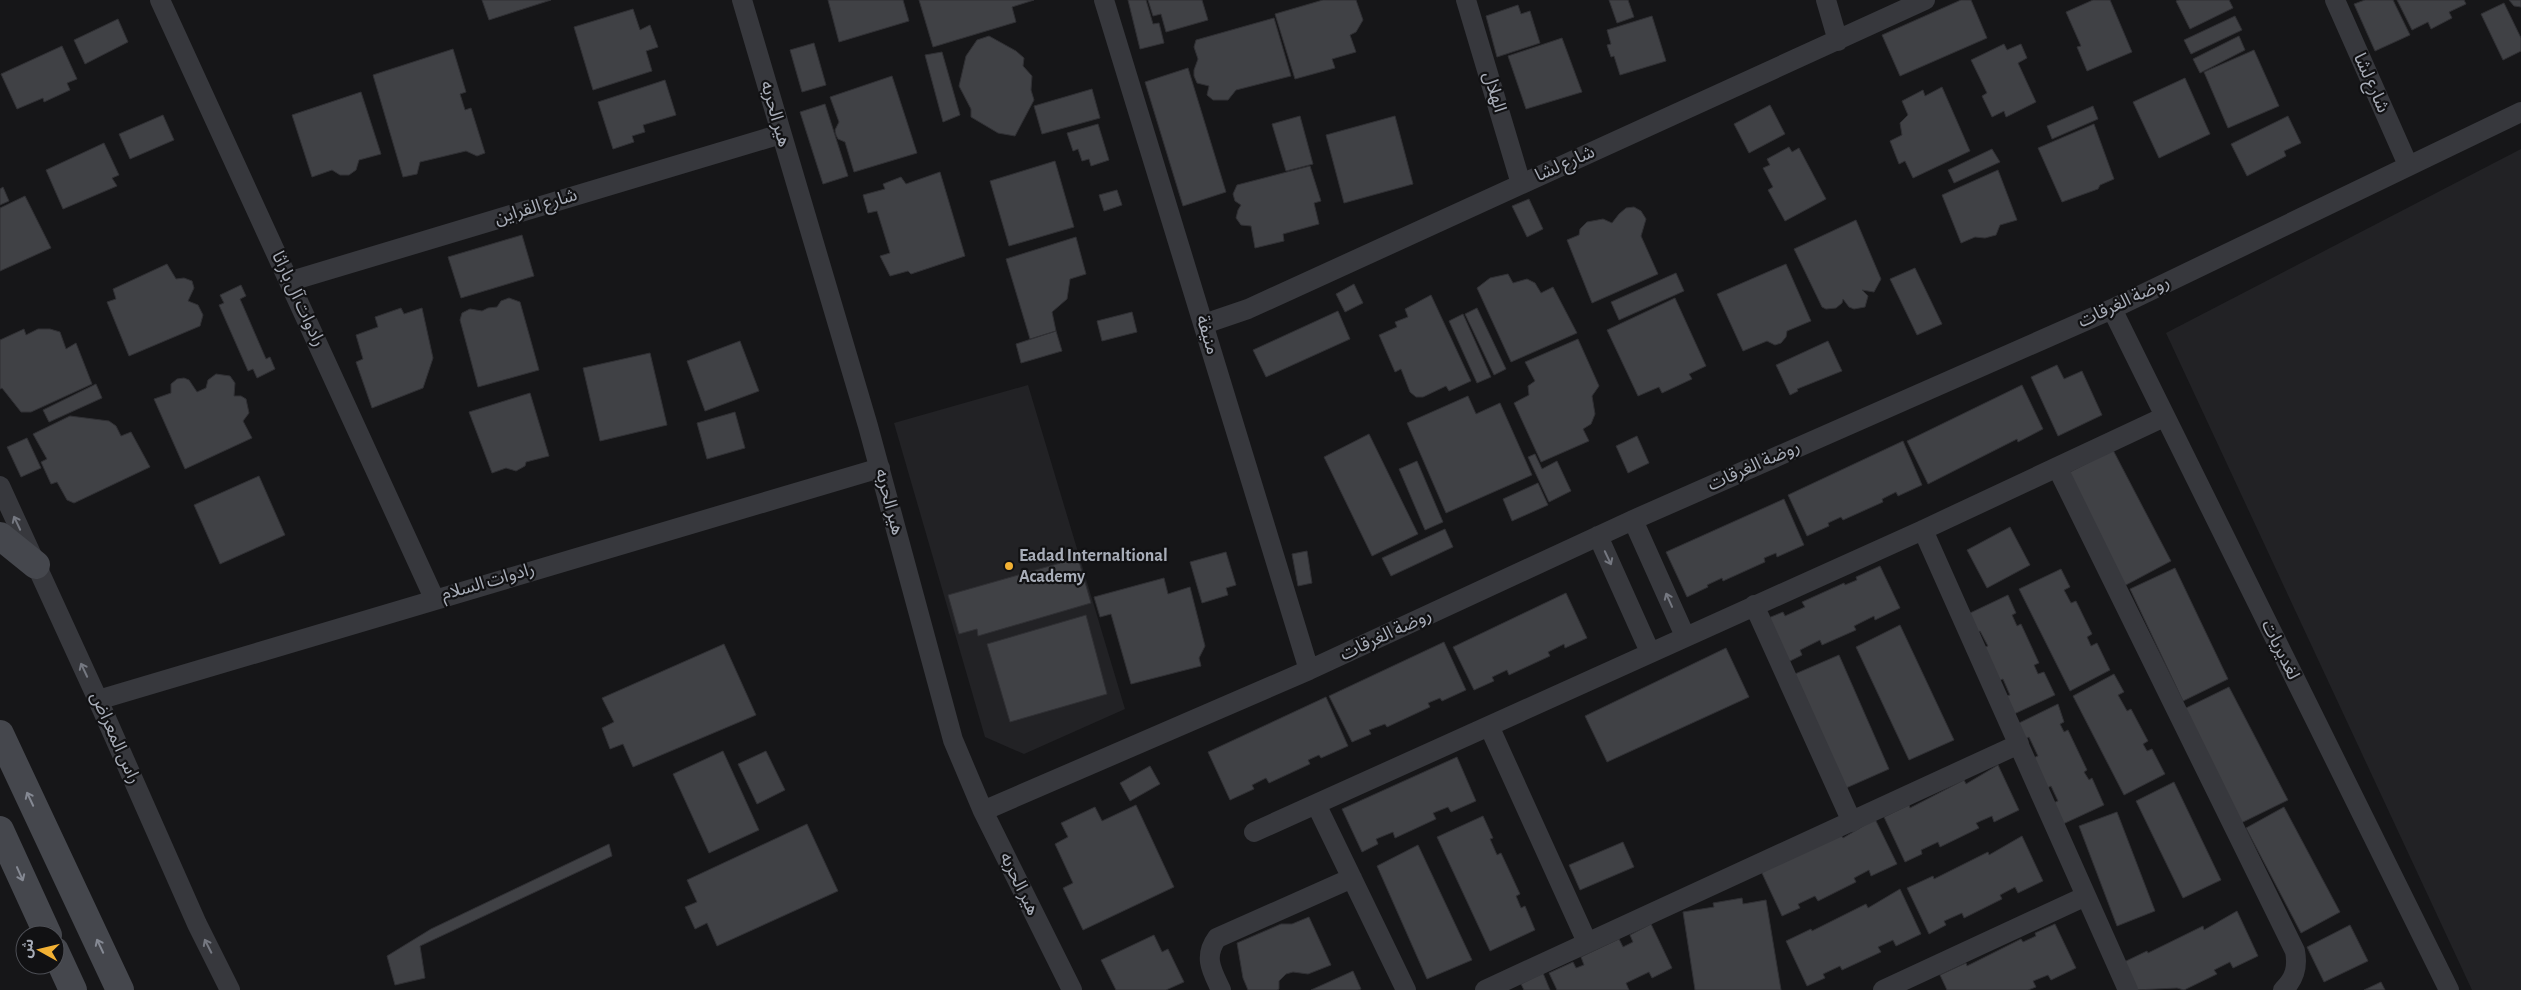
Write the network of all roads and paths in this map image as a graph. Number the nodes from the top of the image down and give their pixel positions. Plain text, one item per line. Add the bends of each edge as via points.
1 (160, 0) edge
2 (742, 0) edge
3 (1104, 0) edge
4 (1466, 0) edge
5 (1826, 0) edge
6 (1925, 0) edge
7 (2335, 0) edge
8 (1838, 41) junction
9 (2521, 112) edge
10 (781, 134) junction
11 (2408, 165) junction
12 (1521, 184) junction
13 (291, 280) junction
14 (2112, 309) junction
15 (1204, 324) junction
16 (2164, 417) junction
17 (2057, 467) junction
18 (880, 468) junction
19 (0, 486) edge
20 (1633, 520) junction
21 (1923, 530) junction
22 (0, 536) edge
23 (1598, 536) junction
24 (36, 564) junction
25 (434, 598) junction
26 (1754, 605) junction
27 (1684, 636) junction
28 (1650, 652) junction
29 (1309, 670) junction
30 (98, 700) junction
31 (1489, 726) junction
32 (0, 734) edge
33 (2019, 744) junction
34 (1316, 804) junction
35 (983, 811) junction
36 (1852, 822) junction
37 (0, 830) edge
38 (1254, 832) dead end
39 (1352, 878) junction
40 (2086, 896) junction
41 (43, 925) edge
42 (1587, 942) junction
43 (65, 973) edge
44 (73, 990) edge
45 (120, 990) edge
46 (230, 990) edge
47 (1072, 990) edge
48 (1221, 990) edge
49 (1406, 990) edge
50 (1485, 990) edge
51 (1883, 990) edge
52 (2128, 990) edge
53 (2283, 990) edge
54 (2449, 990) edge

1 - 13 street, رادوات آل باراثا
2 - 10 street, هير الحربه
3 - 15 street, منيفة
4 - 12 street, الهلال
5 - 8 street
6 - 8 street, شارع لشا
7 - 11 street, شارع لشا
8 - 12 street, شارع لشا
9 - 11 street, روضة الغرقات
10 - 13 street, شارع القراين
10 - 18 street, هير الحربه
11 - 14 street, روضة الغرقات
12 - 15 street, شارع لشا via 1248,309
13 - 25 street, رادوات آل باراثا
14 - 16 street, لغديريات
14 - 20 street, روضة الغرقات
15 - 29 street, منيفة
16 - 17 street
16 - 54 street, لغديريات
17 - 21 street
17 - 53 street via 2295,951 2294,977
18 - 25 street, رادوات السلام
18 - 35 street, هير الحربه via 953,740
24 -> 19 street, راس المعراض
20 - 23 street, روضة الغرقات
27 -> 20 street
21 - 26 street
21 - 33 street
22 - 24 street
23 -> 28 street
23 - 29 street, روضة الغرقات
30 -> 24 street, راس المعراض
25 - 30 street, رادوات السلام
26 - 27 street
26 - 36 street
27 - 28 street
28 - 31 street
29 - 35 street, روضة الغرقات
46 -> 30 street, راس المعراض via 197,924
31 - 34 street
31 - 42 street
45 -> 32 street
33 - 36 street
33 - 40 street
34 - 38 street
34 - 39 street
35 - 47 street, هير الحربه
36 - 42 street
37 -> 41 street
39 - 48 street via 1218,938 1208,957
39 - 49 street
40 - 51 street
40 - 52 street
42 - 50 street
43 - 44 street

